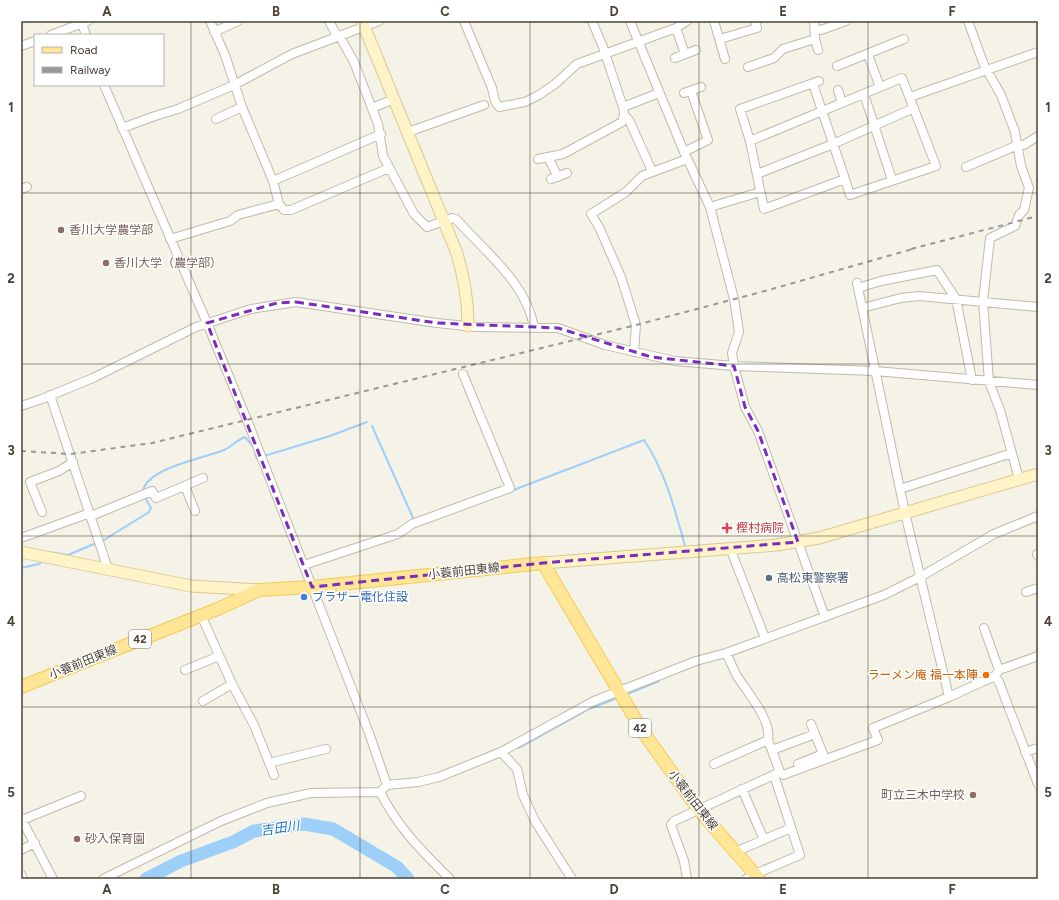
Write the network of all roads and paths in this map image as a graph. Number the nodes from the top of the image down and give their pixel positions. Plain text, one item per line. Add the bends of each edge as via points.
1 (210, 21) edge
2 (238, 21) edge
3 (329, 21) edge
4 (379, 21) edge
5 (464, 21) edge
6 (592, 21) edge
7 (630, 21) edge
8 (687, 21) edge
9 (714, 21) edge
10 (755, 21) edge
11 (846, 21) edge
12 (968, 21) edge
13 (84, 22) edge
14 (363, 23) edge
15 (815, 25) edge
16 (676, 28) junction
17 (214, 32) junction
18 (54, 34) edge
19 (86, 34) edge
20 (338, 36) junction
21 (720, 39) junction
22 (815, 39) junction
23 (904, 39) dead end
24 (34, 41) edge
25 (638, 42) junction
26 (21, 46) edge
27 (696, 50) dead end
28 (818, 50) dead end
29 (1038, 52) edge
30 (605, 53) junction
31 (685, 54) junction
32 (868, 55) junction
33 (675, 58) dead end
34 (725, 58) dead end
35 (837, 66) dead end
36 (748, 67) dead end
37 (988, 70) junction
38 (234, 85) junction
39 (104, 86) edge
40 (880, 87) junction
41 (701, 88) dead end
42 (838, 90) dead end
43 (658, 92) junction
44 (864, 94) junction
45 (910, 97) junction
46 (394, 99) junction
47 (842, 103) junction
48 (484, 105) dead end
49 (242, 107) junction
50 (372, 108) junction
51 (914, 108) junction
52 (624, 111) junction
53 (822, 111) junction
54 (216, 119) dead end
55 (874, 126) junction
56 (122, 128) junction
57 (408, 132) junction
58 (381, 134) junction
59 (1038, 136) edge
60 (750, 141) junction
61 (833, 144) junction
62 (1018, 145) junction
63 (686, 155) junction
64 (548, 157) junction
65 (538, 159) dead end
66 (966, 167) dead end
67 (389, 168) junction
68 (652, 171) junction
69 (567, 173) dead end
70 (756, 174) junction
71 (845, 179) junction
72 (273, 180) junction
73 (892, 180) junction
74 (760, 192) junction
75 (279, 204) junction
76 (710, 207) junction
77 (443, 221) junction
78 (170, 239) junction
79 (956, 299) junction
80 (982, 301) junction
81 (1038, 307) edge
82 (862, 308) junction
83 (208, 323) junction
84 (468, 326) junction
85 (534, 327) junction
86 (634, 352) junction
87 (734, 366) junction
88 (875, 371) junction
89 (463, 374) dead end
90 (972, 380) junction
91 (990, 382) junction
92 (1038, 385) edge
93 (50, 395) junction
94 (21, 406) edge
95 (1012, 453) junction
96 (73, 462) junction
97 (1038, 474) edge
98 (203, 478) dead end
99 (1019, 480) junction
100 (185, 486) junction
101 (900, 489) junction
102 (195, 511) dead end
103 (42, 512) dead end
104 (905, 513) junction
105 (90, 514) junction
106 (1038, 516) edge
107 (21, 538) edge
108 (798, 542) junction
109 (730, 548) junction
110 (21, 552) edge
111 (543, 563) junction
112 (304, 566) junction
113 (108, 569) junction
114 (920, 577) junction
115 (312, 586) junction
116 (1038, 588) edge
117 (259, 590) junction
118 (1026, 592) dead end
119 (201, 615) junction
120 (826, 617) junction
121 (984, 628) dead end
122 (765, 638) junction
123 (726, 653) junction
124 (219, 656) junction
125 (1038, 656) edge
126 (185, 670) dead end
127 (997, 673) junction
128 (232, 684) junction
129 (21, 687) edge
130 (618, 692) junction
131 (949, 697) junction
132 (203, 701) dead end
133 (811, 724) dead end
134 (815, 734) junction
135 (768, 740) junction
136 (1038, 748) edge
137 (326, 749) dead end
138 (772, 750) junction
139 (501, 752) junction
140 (1025, 752) junction
141 (269, 762) junction
142 (714, 764) dead end
143 (778, 773) junction
144 (274, 775) dead end
145 (1038, 784) edge
146 (387, 785) junction
147 (742, 788) junction
148 (380, 792) junction
149 (81, 796) dead end
150 (699, 810) junction
151 (21, 819) edge
152 (791, 828) junction
153 (764, 840) junction
154 (35, 843) junction
155 (21, 850) edge
156 (735, 852) junction
157 (21, 874) edge
158 (754, 877) edge
159 (24, 879) edge
160 (53, 879) edge
161 (103, 879) edge
162 (450, 879) edge
163 (572, 879) edge
164 (687, 879) edge

1 - 17 street
2 - 17 street
3 - 20 street
4 - 14 street
5 - 30 street via 499,107 525,102 539,95 577,64
6 - 30 street
7 - 25 street
8 - 16 street
9 - 21 street
10 - 21 street via 757,28
11 - 15 street via 821,30
12 - 37 street
13 - 18 street
13 - 19 street
14 - 20 street
14 - 46 street
15 - 22 street
16 - 25 street
16 - 31 street
17 - 38 street via 225,55
20 - 38 street via 292,54
20 - 50 street via 354,62
21 - 34 street
22 - 28 street
22 - 36 street via 782,46 774,58
23 - 32 street
24 - 26 street
25 - 30 street
25 - 43 street
27 - 31 street
29 - 37 street
30 - 52 street
31 - 33 street
32 - 35 street
32 - 40 street
37 - 45 street
37 - 62 street via 1001,95
38 - 49 street
38 - 56 street via 178,109
39 - 56 street
40 - 44 street
40 - 45 street via 902,78
41 - 63 street via 688,92 708,140
42 - 47 street
43 - 52 street
43 - 63 street
44 - 47 street
44 - 55 street
45 - 51 street
46 - 50 street
46 - 57 street
47 - 53 street
48 - 57 street
49 - 54 street
49 - 72 street
50 - 58 street
51 - 55 street
51 - 73 street via 936,166
52 - 64 street via 622,122 563,154
52 - 68 street
53 - 60 street
53 - 60 street via 816,82 740,110
53 - 61 street
55 - 61 street
55 - 73 street
56 - 78 street
57 - 77 street
58 - 67 street via 383,156
58 - 72 street
59 - 62 street via 1024,145
60 - 70 street
61 - 70 street
61 - 71 street
62 - 66 street
62 - 80 street via 1021,166 1029,188 1024,210 1015,226 990,238
63 - 68 street
63 - 76 street
64 - 65 street
64 - 69 street via 555,178
67 - 75 street via 292,210 284,210
67 - 77 street via 421,223 427,227
68 - 86 street via 642,176 626,192 591,214 621,277 636,324
70 - 74 street
71 - 73 street via 850,194
71 - 74 street via 764,209
72 - 75 street
74 - 76 street
75 - 78 street via 238,215 230,221
76 - 87 street via 734,299 738,325 739,332 732,353
77 - 84 street via 461,265 468,305
77 - 85 street via 456,219 516,284 532,312
78 - 83 street
79 - 80 street
79 - 82 street via 919,296
79 - 82 street via 937,270 858,286
79 - 90 street
80 - 81 street
80 - 91 street
82 - 88 street
83 - 84 street via 251,309 296,302
83 - 93 street via 196,326 93,378
83 - 112 street
84 - 85 street
85 - 86 street via 558,328 605,345
86 - 87 street via 676,361
87 - 88 street
87 - 108 street via 746,407 758,430
88 - 90 street
88 - 101 street
89 - 112 street via 510,488 412,524 398,534
90 - 91 street
91 - 92 street
91 - 95 street
93 - 94 street
93 - 96 street
95 - 99 street
95 - 101 street
96 - 103 street via 59,471 30,482
96 - 105 street
97 - 99 street
98 - 100 street
99 - 104 street
100 - 102 street
100 - 105 street via 156,498 152,491
101 - 104 street
104 - 108 street
104 - 114 street
105 - 107 street
105 - 113 street
106 - 114 street via 994,534
108 - 109 street
108 - 120 street
109 - 111 street
109 - 122 street
110 - 113 street
111 - 115 main road, 小蓑前田東線 / 42
111 - 130 main road, 小蓑前田東線 / 42
112 - 115 street
113 - 117 street via 191,586
114 - 120 street via 884,595
114 - 131 street
115 - 117 main road, 小蓑前田東線 / 42
115 - 146 street
116 - 118 street
117 - 119 main road, 小蓑前田東線 / 42
119 - 124 street
119 - 129 main road, 小蓑前田東線 / 42
120 - 122 street
121 - 127 street
122 - 123 street
123 - 130 street via 696,661
123 - 135 street via 758,707 769,734
124 - 126 street
124 - 128 street
125 - 127 street
127 - 131 street
127 - 140 street
128 - 132 street
128 - 141 street via 254,725
130 - 139 street via 564,716
130 - 150 main road, 小蓑前田東線 / 42 via 643,732
131 - 143 street via 873,728 878,740 782,775
133 - 134 street
134 - 138 street
134 - 143 street via 822,754
135 - 138 street
135 - 142 street
136 - 140 street
137 - 141 street
138 - 143 street
139 - 146 street via 439,777
139 - 163 street via 516,769 523,795 535,821
140 - 145 street
141 - 144 street
143 - 147 street
143 - 152 street
146 - 148 street
147 - 150 street
147 - 153 street
148 - 161 street via 311,793 267,803 221,821
148 - 162 street via 407,836
149 - 151 street
150 - 156 main road, 小蓑前田東線 / 42
150 - 164 street via 671,825 684,861
151 - 154 street
152 - 153 street
152 - 158 street via 800,855
153 - 156 street
154 - 155 street
154 - 160 street
156 - 158 main road, 小蓑前田東線 / 42
157 - 159 street

